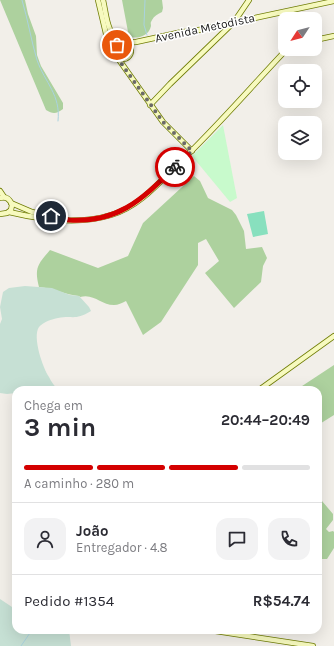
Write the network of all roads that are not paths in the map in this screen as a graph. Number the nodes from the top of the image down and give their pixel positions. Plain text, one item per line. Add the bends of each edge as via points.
1 (98, 0) edge
2 (103, 0) edge
3 (249, 0) edge
4 (334, 1) edge
5 (234, 22) junction
6 (334, 36) edge
7 (322, 39) edge
8 (124, 43) junction
9 (116, 55) junction
10 (280, 56) edge
11 (150, 105) junction
12 (192, 151) junction
13 (0, 191) edge
14 (2, 197) edge
15 (11, 203) junction
16 (9, 212) junction
17 (0, 214) edge
18 (68, 220) junction
19 (334, 336) edge
20 (265, 386) edge
21 (235, 634) edge
22 (313, 646) edge

1 - 9 street via 107,38
2 - 8 street via 109,28 116,39
3 - 5 street
4 - 5 street, Avenida Metodista
5 - 8 street, Avenida Metodista
5 - 11 street
6 - 7 street
8 - 9 street via 117,45
8 - 9 street via 130,47 130,55 123,59
9 - 11 street
10 - 12 street
11 - 12 street via 171,131
12 - 18 street via 151,190 124,210 98,218
13 - 14 street
14 - 15 street
15 - 16 street via 12,208
15 - 18 street via 32,212
16 - 17 street
16 - 18 street via 52,220
19 - 20 street
21 - 22 street

